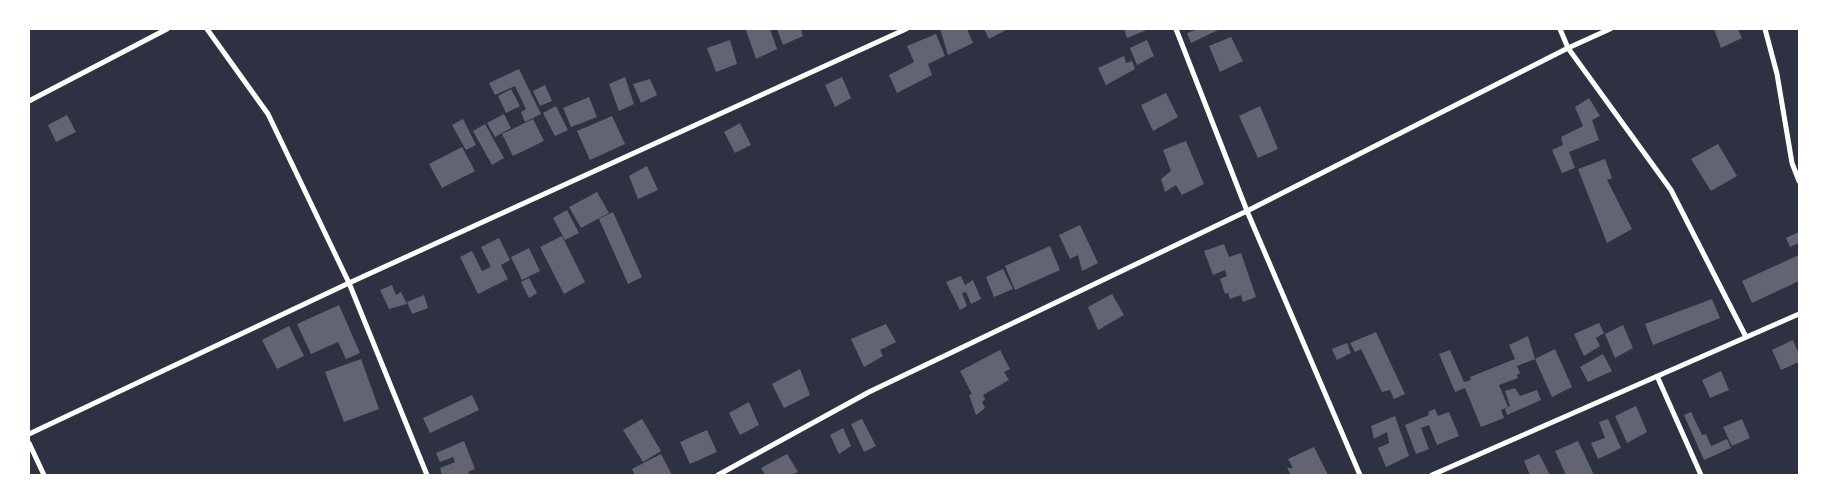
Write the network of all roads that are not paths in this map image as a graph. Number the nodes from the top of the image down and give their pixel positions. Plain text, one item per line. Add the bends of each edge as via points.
1 (167, 29) edge
2 (207, 29) edge
3 (906, 29) edge
4 (1176, 29) edge
5 (1560, 29) edge
6 (1610, 29) edge
7 (1765, 29) edge
8 (1568, 48) junction
9 (29, 101) edge
10 (1799, 181) edge
11 (1247, 212) junction
12 (349, 283) junction
13 (1799, 314) edge
14 (1746, 337) junction
15 (1657, 376) junction
16 (29, 434) edge
17 (29, 444) edge
18 (44, 475) edge
19 (427, 475) edge
20 (718, 475) edge
21 (1360, 475) edge
22 (1432, 475) edge
23 (1701, 475) edge

1 - 9 street
2 - 12 street via 268,114
3 - 12 street
4 - 11 street
5 - 8 street
6 - 8 street
7 - 10 street via 1777,74 1792,164
8 - 11 street
8 - 14 street via 1672,190
11 - 20 street via 870,392
11 - 21 street
12 - 16 street
12 - 19 street
13 - 14 street
14 - 15 street
15 - 22 street
15 - 23 street
17 - 18 street

